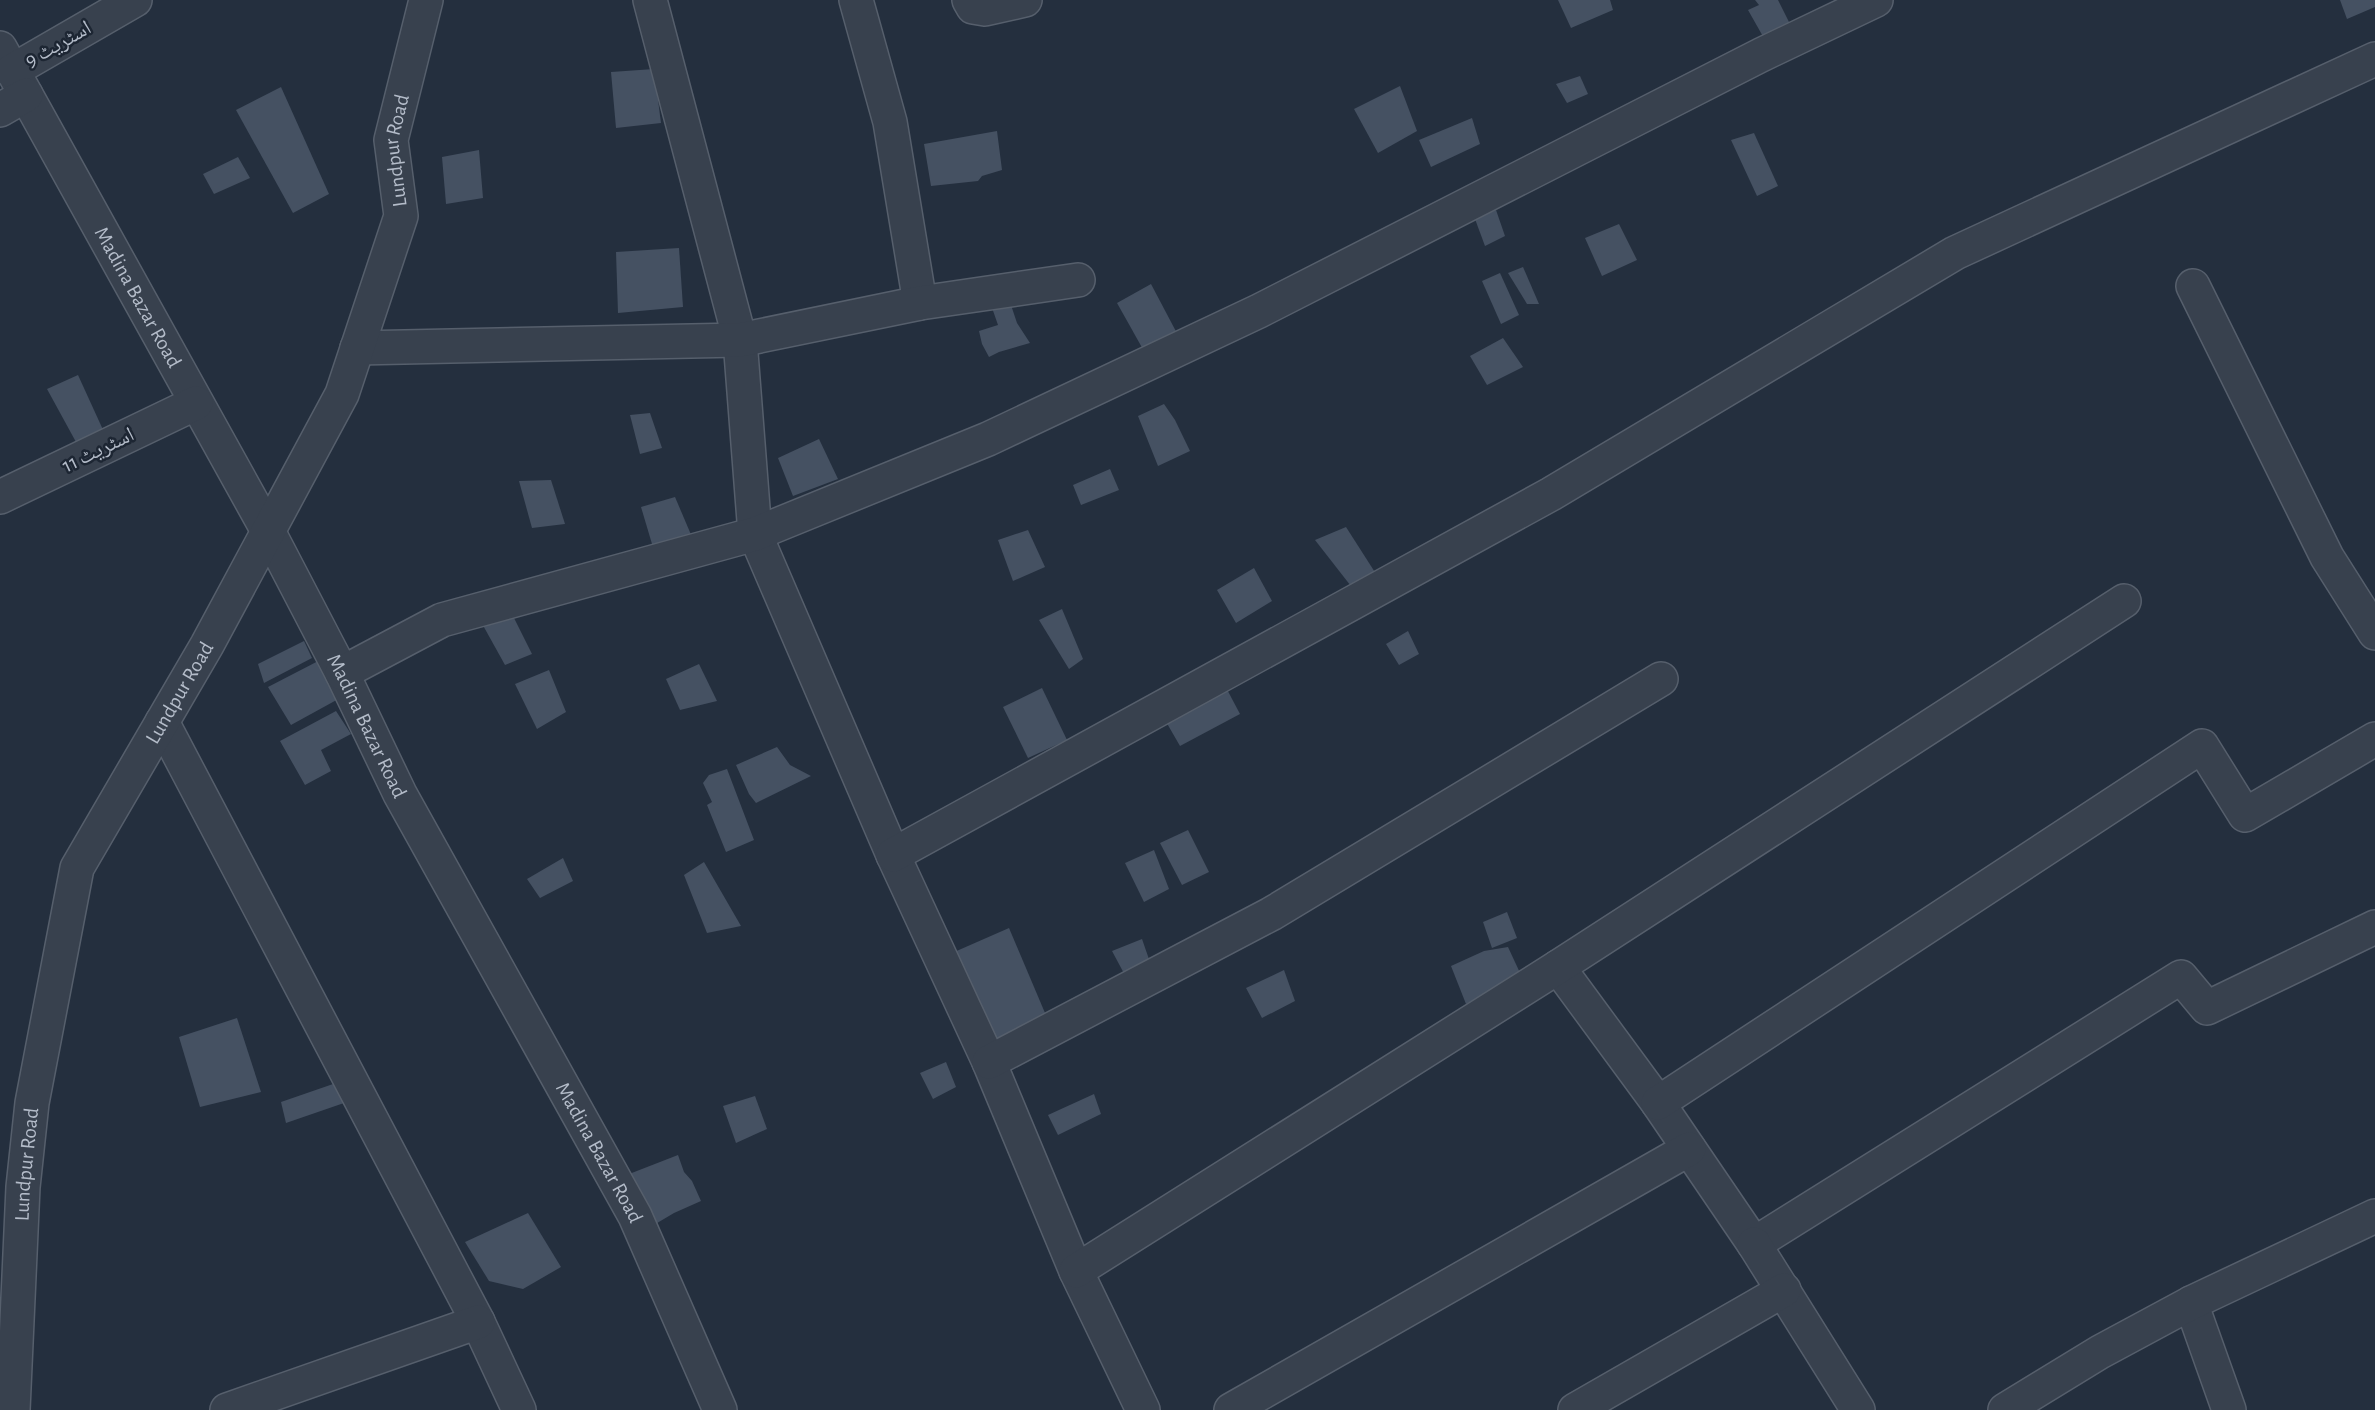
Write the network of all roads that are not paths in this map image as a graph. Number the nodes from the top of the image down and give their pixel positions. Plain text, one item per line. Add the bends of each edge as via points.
1 (135, 0) edge
2 (426, 0) edge
3 (650, 0) edge
4 (856, 0) edge
5 (969, 0) edge
6 (1025, 0) edge
7 (1876, 0) edge
8 (2375, 59) edge
9 (10, 81) edge
10 (1078, 280) dead end
11 (2193, 286) dead end
12 (920, 303) junction
13 (740, 340) junction
14 (357, 348) junction
15 (196, 403) junction
16 (0, 497) edge
17 (268, 531) junction
18 (755, 534) junction
19 (2124, 601) dead end
20 (2375, 633) edge
21 (342, 674) junction
22 (1660, 679) dead end
23 (162, 722) junction
24 (2375, 739) edge
25 (893, 855) junction
26 (2375, 927) edge
27 (1558, 967) junction
28 (989, 1062) junction
29 (1658, 1103) junction
30 (1689, 1149) junction
31 (11, 1188) edge
32 (2375, 1216) edge
33 (1754, 1244) junction
34 (1076, 1271) junction
35 (1784, 1290) junction
36 (2191, 1303) junction
37 (478, 1322) junction
38 (1851, 1406) edge
39 (13, 1410) edge
40 (226, 1410) edge
41 (519, 1410) edge
42 (720, 1410) edge
43 (1143, 1410) edge
44 (1231, 1410) edge
45 (1575, 1410) edge
46 (2005, 1410) edge
47 (2229, 1410) edge

1 - 9 street, اسٹریٹ 9
2 - 14 street, Lundpur Road via 391,140 401,216
3 - 13 street
4 - 12 street via 890,123
5 - 6 street via 973,7 985,9
7 - 18 street via 1237,321 988,439
8 - 25 street via 1955,253 1551,494
9 - 15 street, Madina Bazar Road
10 - 12 street
11 - 20 street via 2327,557
12 - 13 street
13 - 14 street
13 - 18 street
14 - 17 street, Lundpur Road via 342,394
15 - 16 street, اسٹریٹ 11
15 - 17 street, Madina Bazar Road
17 - 21 street, Madina Bazar Road
17 - 23 street, Lundpur Road
18 - 21 street via 442,620
18 - 25 street
19 - 27 street
21 - 42 street, Madina Bazar Road via 400,794 635,1216
22 - 28 street via 1271,914
23 - 31 street, Lundpur Road via 77,868 32,1103
23 - 37 street
24 - 29 street via 2245,815 2202,746
25 - 28 street
26 - 33 street via 2207,1008 2181,977
27 - 29 street
27 - 34 street
28 - 34 street
29 - 30 street
30 - 33 street
30 - 44 street
31 - 39 street, Lundpur Road
32 - 36 street
33 - 35 street
34 - 43 street
35 - 38 street
35 - 45 street
36 - 46 street
36 - 47 street
37 - 40 street
37 - 41 street

